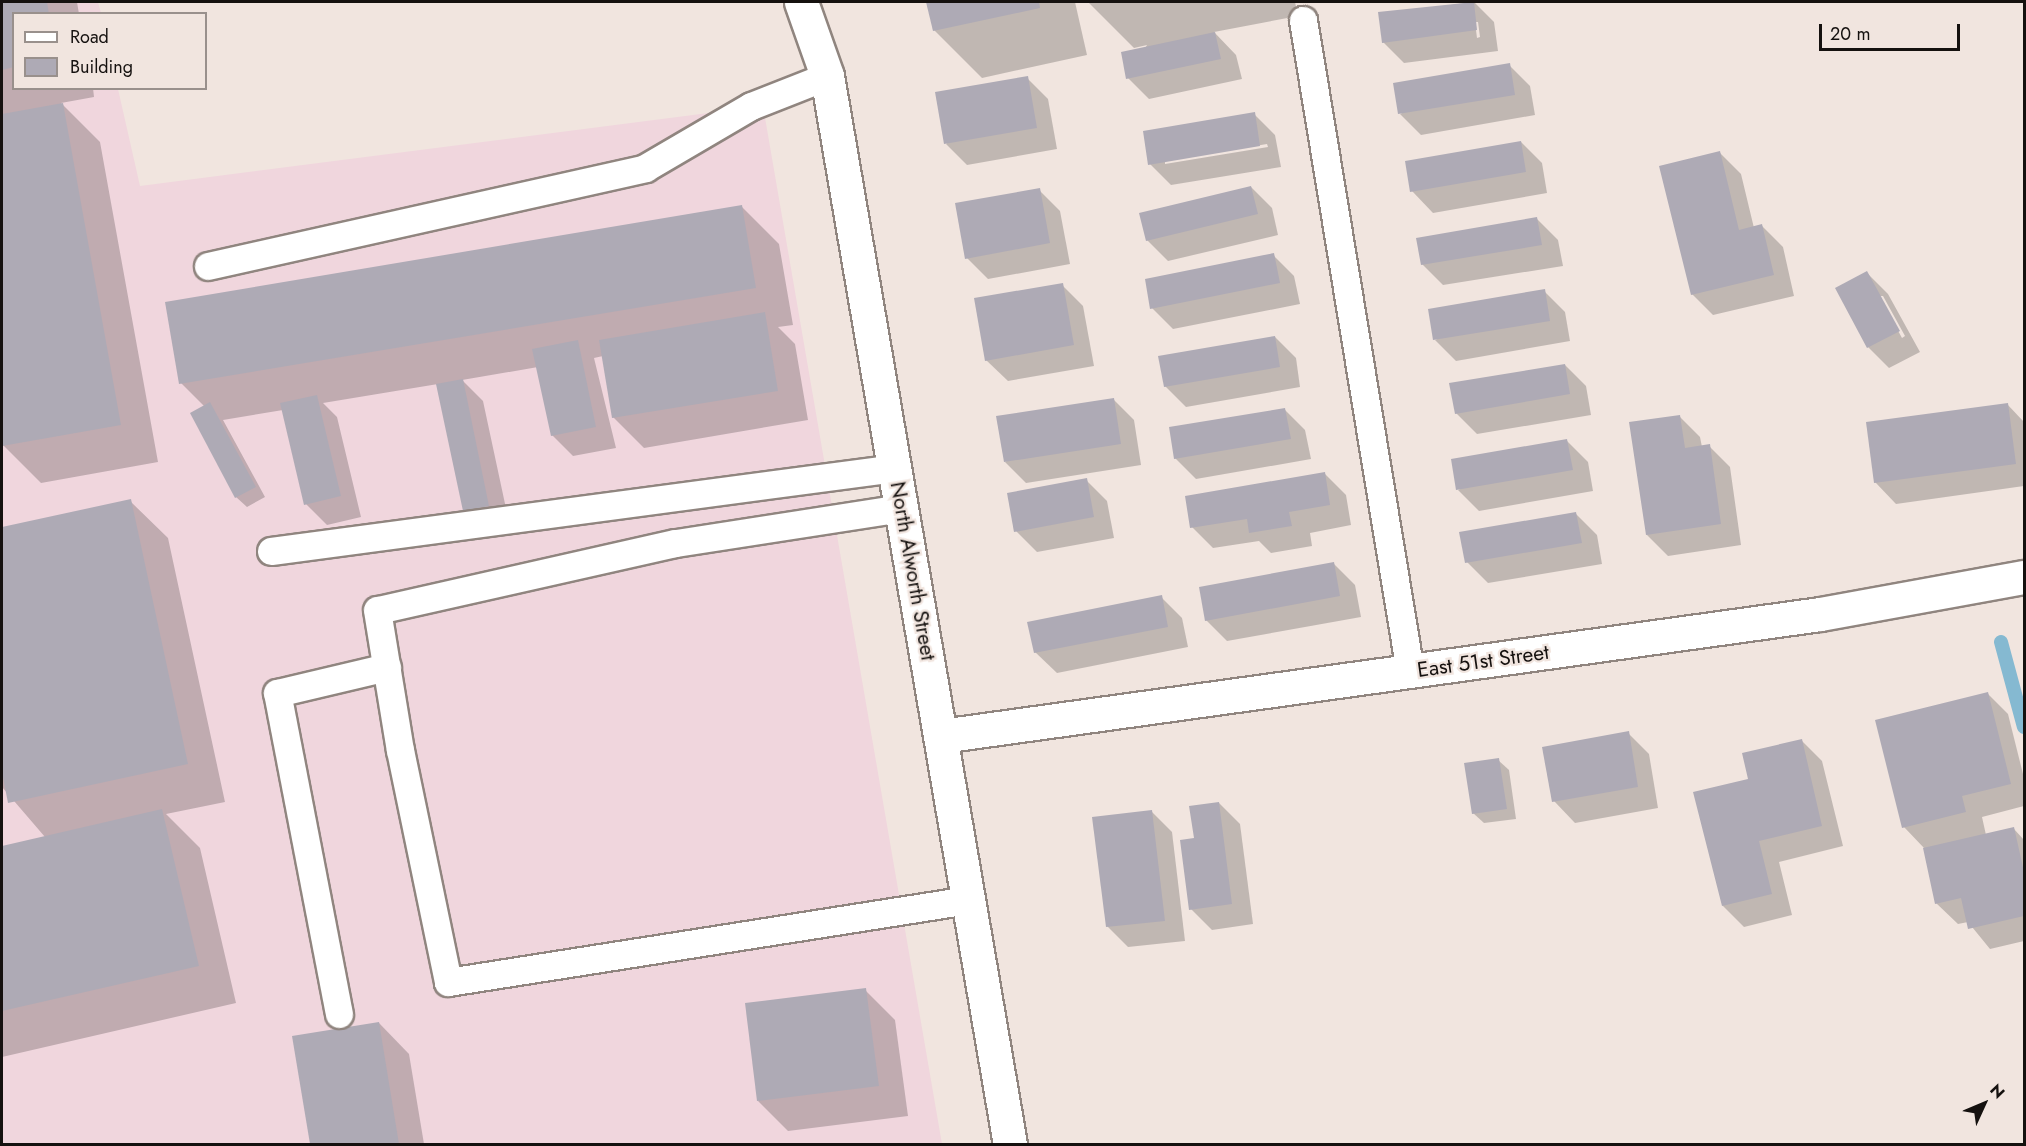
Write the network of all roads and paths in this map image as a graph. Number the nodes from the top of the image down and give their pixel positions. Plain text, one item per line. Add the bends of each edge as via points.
1 (801, 2) edge
2 (1303, 20) dead end
3 (827, 76) junction
4 (208, 266) dead end
5 (895, 468) junction
6 (902, 508) junction
7 (271, 551) dead end
8 (2025, 577) edge
9 (387, 667) junction
10 (1410, 671) junction
11 (941, 736) junction
12 (968, 900) junction
13 (339, 1014) dead end
14 (1010, 1144) edge

1 - 3 street, North Alworth Street
2 - 10 lane
3 - 4 lane via 752,106 645,168
3 - 5 street, North Alworth Street
5 - 6 street, North Alworth Street
5 - 7 lane
6 - 9 lane via 675,543 377,610
6 - 11 street, North Alworth Street
8 - 10 street, East 51st Street via 1820,614
9 - 12 lane via 448,982
9 - 13 lane via 277,693
10 - 11 street, East 51st Street
11 - 12 street, North Alworth Street
12 - 14 street, North Alworth Street

